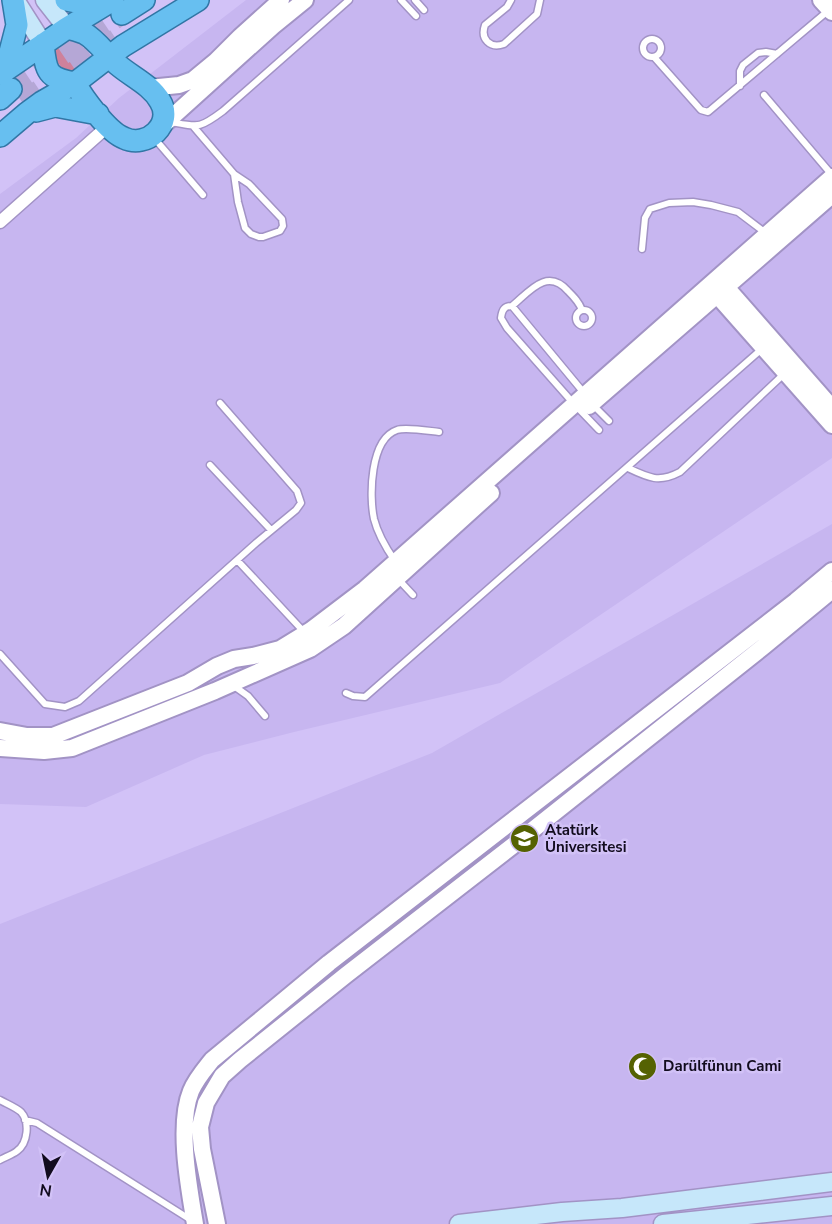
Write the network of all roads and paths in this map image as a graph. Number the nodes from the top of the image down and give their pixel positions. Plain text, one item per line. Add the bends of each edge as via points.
1 (14, 0) edge
2 (45, 0) edge
3 (66, 0) edge
4 (144, 0) edge
5 (176, 0) edge
6 (198, 0) edge
7 (280, 0) edge
8 (305, 0) edge
9 (349, 0) edge
10 (401, 0) edge
11 (414, 0) edge
12 (511, 0) edge
13 (540, 0) edge
14 (827, 7) edge
15 (424, 10) dead end
16 (416, 16) dead end
17 (115, 23) edge
18 (67, 28) junction
19 (43, 44) junction
20 (777, 54) junction
21 (654, 57) dead end
22 (75, 83) junction
23 (740, 86) junction
24 (149, 88) junction
25 (14, 90) edge
26 (764, 95) dead end
27 (0, 120) edge
28 (103, 120) junction
29 (194, 126) junction
30 (160, 128) junction
31 (0, 136) edge
32 (234, 174) junction
33 (832, 177) edge
34 (203, 195) dead end
35 (832, 195) edge
36 (0, 222) edge
37 (768, 234) junction
38 (642, 249) dead end
39 (721, 291) junction
40 (512, 306) junction
41 (582, 310) dead end
42 (764, 348) junction
43 (790, 369) junction
44 (220, 404) dead end
45 (583, 404) junction
46 (832, 408) edge
47 (609, 421) dead end
48 (832, 425) edge
49 (599, 430) dead end
50 (440, 432) dead end
51 (210, 465) dead end
52 (628, 468) junction
53 (272, 530) junction
54 (237, 560) junction
55 (396, 570) junction
56 (832, 571) edge
57 (832, 590) edge
58 (413, 595) dead end
59 (305, 633) junction
60 (0, 654) edge
61 (243, 658) junction
62 (226, 663) junction
63 (248, 676) junction
64 (231, 684) junction
65 (346, 693) dead end
66 (248, 696) junction
67 (265, 716) dead end
68 (0, 732) edge
69 (0, 748) edge
70 (0, 1100) edge
71 (25, 1120) junction
72 (0, 1160) edge
73 (832, 1182) edge
74 (832, 1206) edge
75 (195, 1223) edge
76 (217, 1224) edge
77 (459, 1224) edge
78 (663, 1224) edge

1 - 19 main road
1 - 25 highway via 17,25 10,52
2 - 18 main road
3 - 17 highway via 81,3
4 - 17 highway
5 - 17 highway
6 - 17 highway
7 - 24 street via 193,80
8 - 30 street
9 - 29 lane via 223,111 203,125
10 - 16 lane
11 - 15 lane
12 - 13 lane via 485,25 484,37 493,45 504,44 537,14
14 - 20 lane
17 - 18 highway
17 - 18 highway via 85,34
17 - 22 highway
17 - 24 highway via 125,72
18 - 19 highway
19 - 22 highway via 50,73 58,80
19 - 25 highway
20 - 23 lane
20 - 23 lane via 758,53 743,65
21 - 23 lane via 703,112 711,111
22 - 25 highway
22 - 28 highway
24 - 30 highway via 162,103
25 - 27 highway
25 - 28 highway
25 - 31 highway
26 - 33 lane
28 - 30 highway via 113,132 139,141
28 - 36 street
29 - 30 lane
29 - 32 lane
30 - 34 lane
32 - 32 lane via 282,219 280,231 255,236 243,225
33 - 37 street
35 - 39 street
37 - 38 lane via 738,212 693,202 669,203 651,209 645,218
37 - 45 street
39 - 42 street
39 - 43 street
39 - 45 street
40 - 41 lane via 539,284 551,281 565,287
40 - 45 lane
40 - 45 lane via 502,310 501,318 507,328
42 - 43 street
42 - 52 lane
43 - 46 street
43 - 48 street
43 - 52 lane via 669,478 647,477
44 - 53 lane via 297,491 301,503
45 - 47 lane
45 - 49 lane
45 - 55 street
50 - 55 lane via 397,430 383,439 377,450 371,487 374,519
51 - 53 lane
52 - 65 lane via 365,697
53 - 54 lane
54 - 59 lane
54 - 60 lane via 79,701 65,707 45,705
55 - 58 lane
55 - 59 street
55 - 63 street via 344,626 310,649
56 - 75 street via 329,963 212,1060 198,1077 185,1112
57 - 76 street via 222,1076 206,1103 200,1127
59 - 61 street via 280,648
61 - 62 street
61 - 63 street
62 - 64 street via 224,671
62 - 68 street via 188,683 53,735
63 - 64 street
63 - 66 lane
64 - 66 lane
64 - 69 street via 72,748
66 - 67 lane
70 - 71 lane via 18,1110
71 - 72 lane via 22,1146
71 - 75 lane via 37,1123
73 - 77 main road
74 - 78 main road

